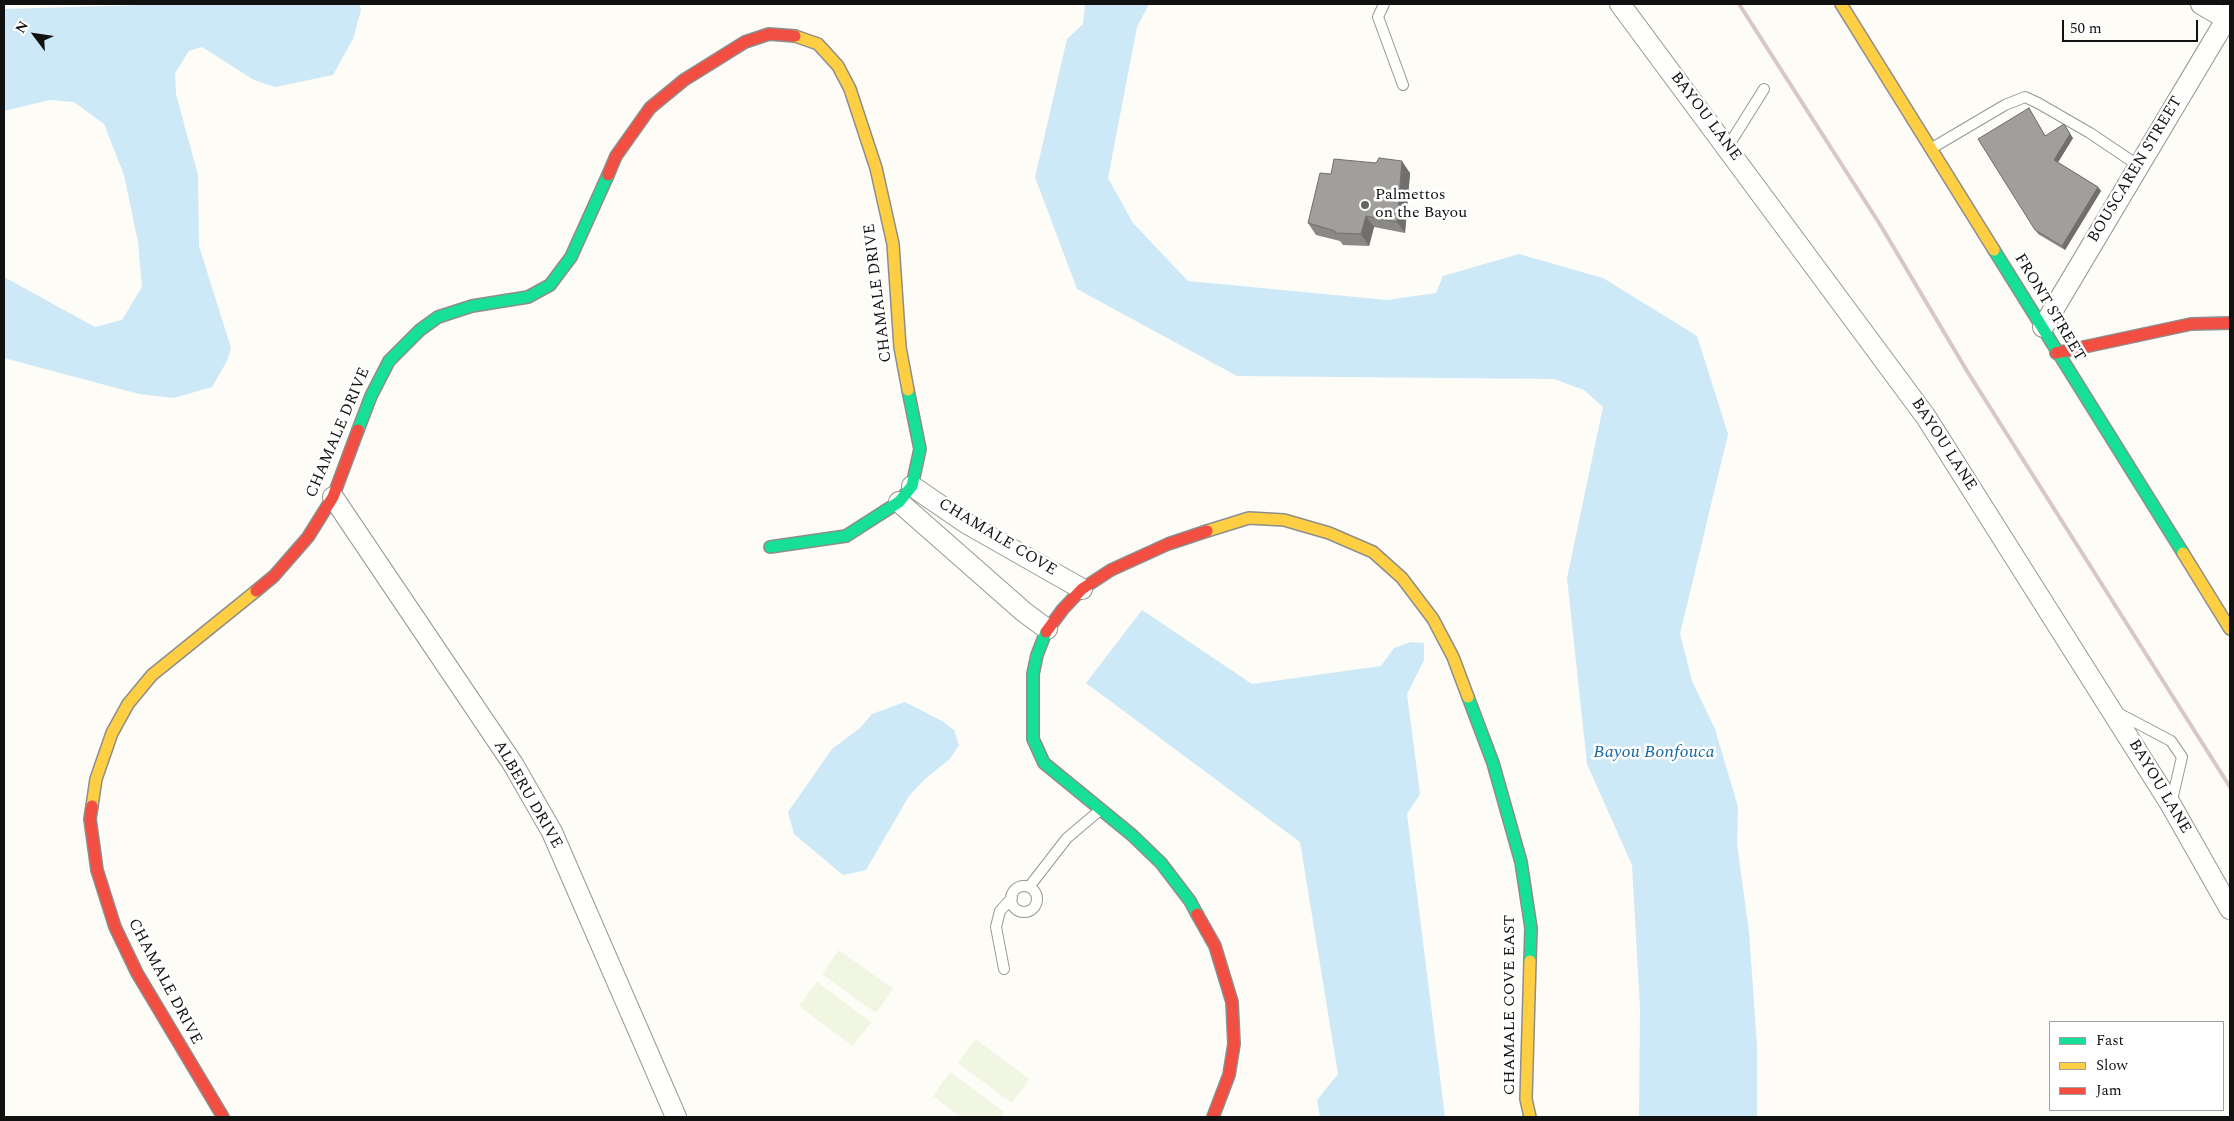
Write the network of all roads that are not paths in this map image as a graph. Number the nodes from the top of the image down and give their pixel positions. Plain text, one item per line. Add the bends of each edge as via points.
1 (1384, 4) edge
2 (1620, 4) edge
3 (1840, 4) edge
4 (2201, 4) edge
5 (2229, 18) edge
6 (1403, 85) dead end
7 (1764, 89) dead end
8 (1728, 148) junction
9 (1931, 149) junction
10 (2139, 166) junction
11 (2230, 323) edge
12 (2042, 327) junction
13 (2056, 353) junction
14 (912, 486) junction
15 (333, 497) junction
16 (899, 502) junction
17 (770, 547) dead end
18 (1082, 589) junction
19 (2230, 629) edge
20 (1047, 630) junction
21 (2111, 710) junction
22 (2171, 805) junction
23 (1100, 810) junction
24 (1030, 887) junction
25 (1012, 898) junction
26 (2230, 909) edge
27 (1004, 969) dead end
28 (223, 1117) edge
29 (676, 1117) edge
30 (1214, 1117) edge
31 (1530, 1117) edge

1 - 6 lane via 1378,17
2 - 8 street, BAYOU LANE
3 - 9 street, FRONT STREET
4 - 5 street
5 - 10 street, BOUSCAREN STREET
7 - 8 lane
8 - 21 street, BAYOU LANE via 1926,417
9 - 10 lane via 2025,97 2090,133
9 - 12 street, FRONT STREET
10 - 12 street, BOUSCAREN STREET
11 - 13 street via 2191,324
12 - 13 street, FRONT STREET
13 - 19 street, FRONT STREET
14 - 15 street, CHAMALE DRIVE via 920,449 900,347 893,244 876,168 850,89 838,66 818,44 796,36 770,34 738,47 684,80 650,108 616,156 571,257 550,285 528,297 472,306 438,317 388,361 371,396
14 - 16 street, CHAMALE DRIVE
14 - 18 street, CHAMALE COVE via 966,523
15 - 28 street, CHAMALE DRIVE via 308,537 274,576 146,682 128,704 112,733 96,779 90,819 97,870 115,927 137,973
15 - 29 street, ALBERU DRIVE via 512,764 552,832
16 - 17 street, CHAMALE DRIVE via 846,536
16 - 20 street, CHAMALE COVE
18 - 20 street, CHAMALE COVE EAST
18 - 31 street, CHAMALE COVE EAST via 1110,570 1168,544 1249,518 1284,520 1329,533 1373,552 1402,578 1433,619 1452,657 1493,763 1521,862 1531,928 1526,1099
20 - 23 street, CHAMALE COVE EAST via 1033,674 1033,739 1044,763
21 - 22 street, BAYOU LANE
21 - 22 lane via 2172,741 2182,757
22 - 26 street, BAYOU LANE
23 - 24 lane via 1067,838
23 - 30 street, CHAMALE COVE EAST via 1162,863 1190,901 1215,946 1232,1002 1234,1044
24 - 25 lane via 1017,888
24 - 25 lane via 1036,893 1036,901 1029,911 1016,909
25 - 27 lane via 1000,911 996,927

